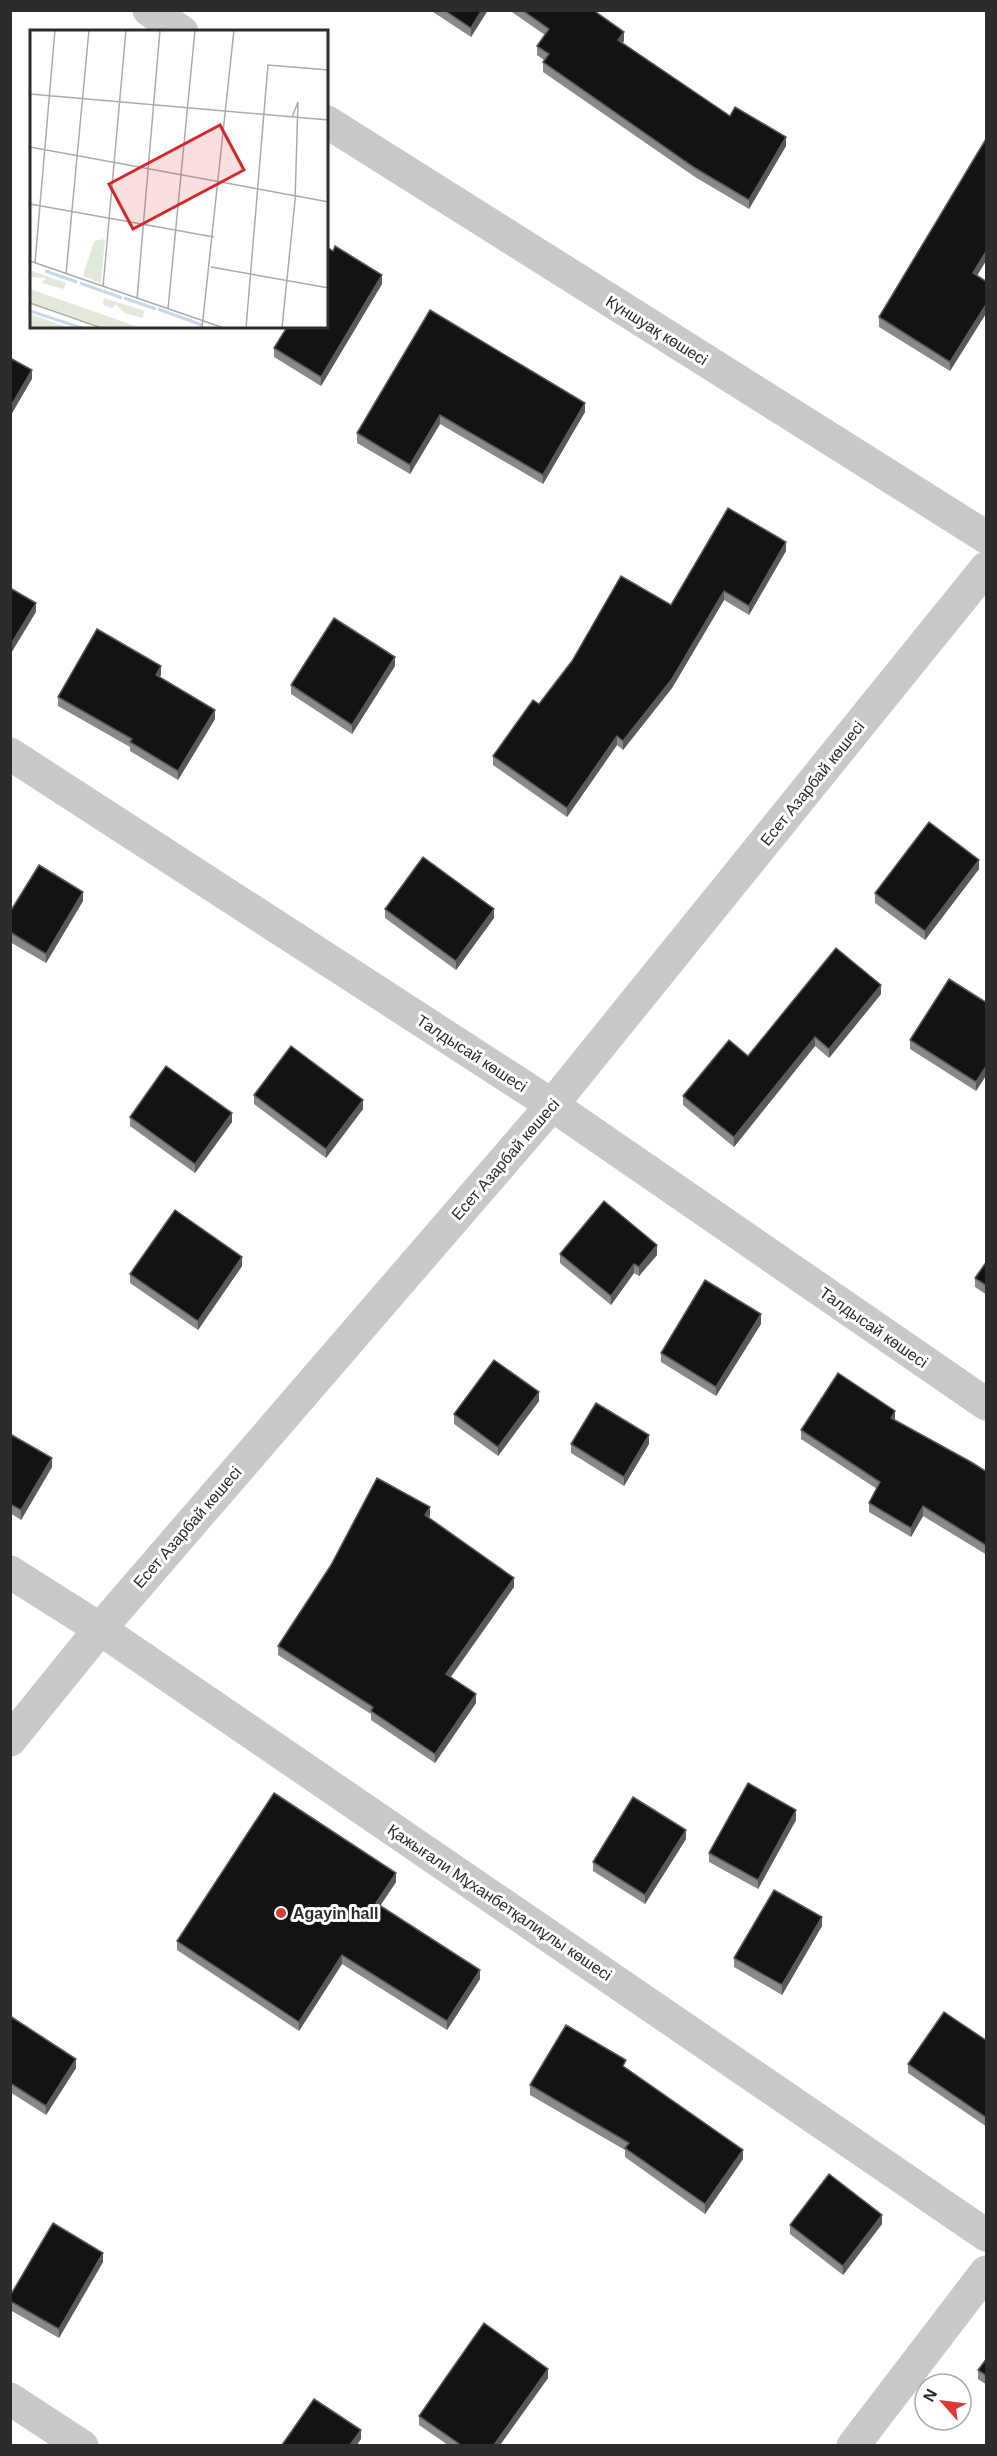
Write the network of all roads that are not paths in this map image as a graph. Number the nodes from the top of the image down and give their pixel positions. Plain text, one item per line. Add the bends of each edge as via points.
1 (149, 10) edge
2 (179, 30) edge
3 (328, 123) edge
4 (987, 537) edge
5 (987, 568) edge
6 (10, 754) edge
7 (552, 1105) junction
8 (987, 1404) edge
9 (10, 1572) edge
10 (100, 1629) junction
11 (10, 1740) edge
12 (987, 2235) edge
13 (987, 2272) edge
14 (10, 2398) edge
15 (82, 2445) edge
16 (853, 2445) edge

1 - 2 street
3 - 4 street, Күншуақ көшесі
5 - 7 street, Есет Азарбай көшесі
6 - 7 street, Талдысай көшесі
7 - 8 street, Талдысай көшесі
7 - 10 street, Есет Азарбай көшесі
9 - 10 street, Қажығали Мұханбетқалиұлы көшесі
10 - 11 street, Есет Азарбай көшесі
10 - 12 street, Қажығали Мұханбетқалиұлы көшесі
13 - 16 street
14 - 15 street

